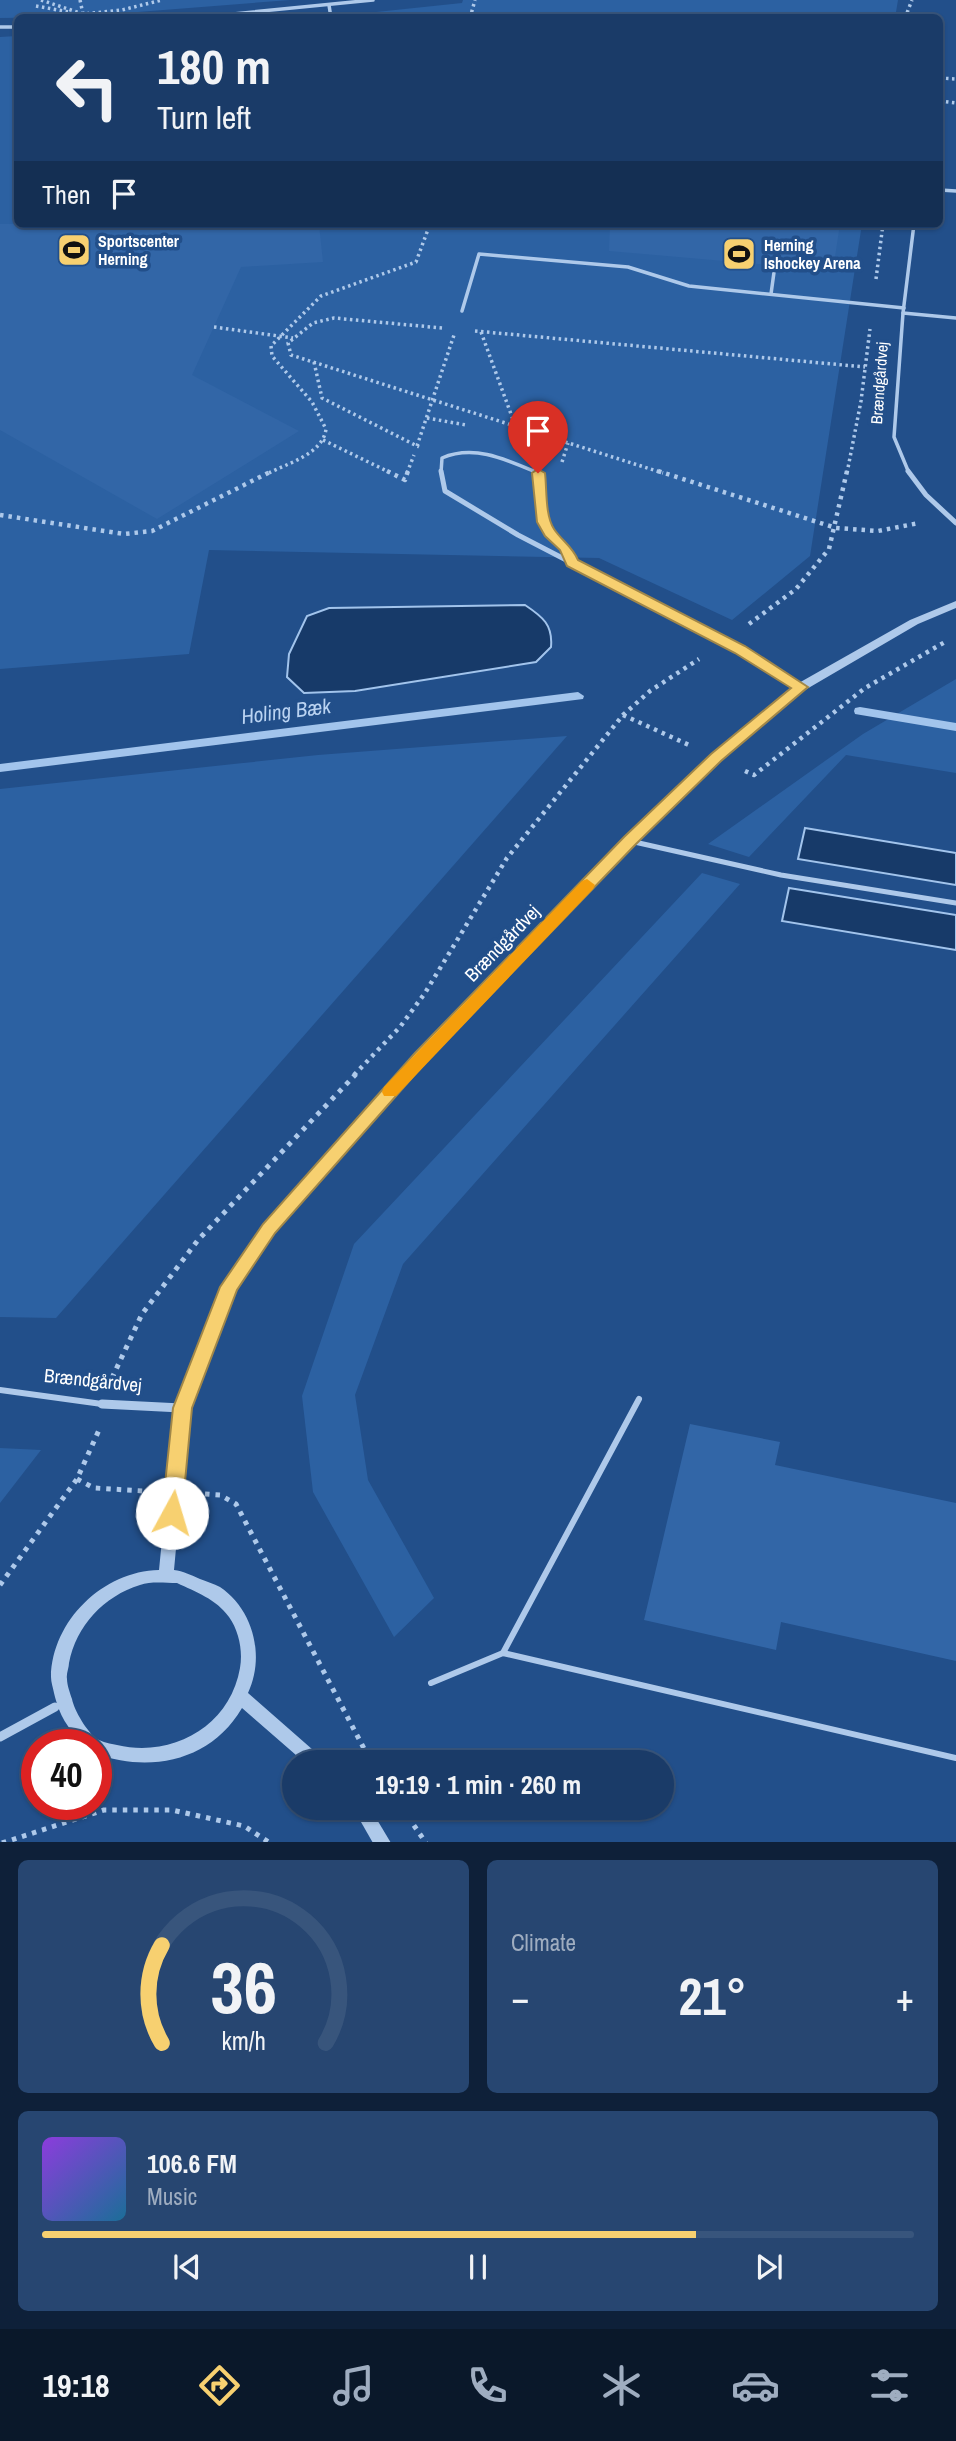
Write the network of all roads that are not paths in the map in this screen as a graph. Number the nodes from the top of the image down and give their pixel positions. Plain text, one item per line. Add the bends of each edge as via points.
1 (373, 0) edge
2 (330, 5) junction
3 (234, 14) edge
4 (331, 14) edge
5 (914, 228) edge
6 (775, 265) dead end
7 (771, 294) junction
8 (903, 310) junction
9 (462, 311) road end
10 (956, 317) edge
11 (956, 523) edge
12 (572, 563) junction
13 (956, 604) edge
14 (801, 687) junction
15 (629, 841) junction
16 (956, 904) edge
17 (0, 1390) edge
18 (639, 1399) dead end
19 (102, 1404) joint
20 (182, 1408) junction
21 (166, 1576) junction
22 (503, 1653) junction
23 (431, 1683) dead end
24 (241, 1697) junction
25 (55, 1707) junction
26 (71, 1729) edge
27 (0, 1737) edge
28 (301, 1750) edge
29 (112, 1753) edge
30 (956, 1759) edge
31 (369, 1820) edge
32 (382, 1842) edge

1 - 2 lane
2 - 3 lane
2 - 4 lane
5 - 8 lane, Brændgårdvej
6 - 7 lane
7 - 8 lane
7 - 9 lane via 689,286 628,267 479,254
8 - 10 lane
8 - 11 lane, Brændgårdvej via 894,437 897,455 917,487
12 - 12 lane via 566,548 543,522 538,473 478,451 454,450 442,458 445,491
12 - 14 lane
13 - 14 street, Brændgårdvej via 914,622
14 - 15 street, Brændgårdvej via 716,757
15 - 16 lane via 781,875
15 - 20 street, Brændgårdvej via 421,1057 269,1228 229,1287
17 - 19 lane, Brændgårdvej
18 - 22 lane
19 - 20 street, Brændgårdvej
20 - 21 street, Brændgårdvej
21 - 24 street via 190,1580 231,1607 250,1650
21 - 25 street via 114,1584 72,1615 57,1636 50,1660 49,1684
22 - 23 lane
22 - 30 lane
24 - 28 street
24 - 29 street via 225,1721 176,1752 146,1757
25 - 26 street
25 - 27 street
31 - 32 street

